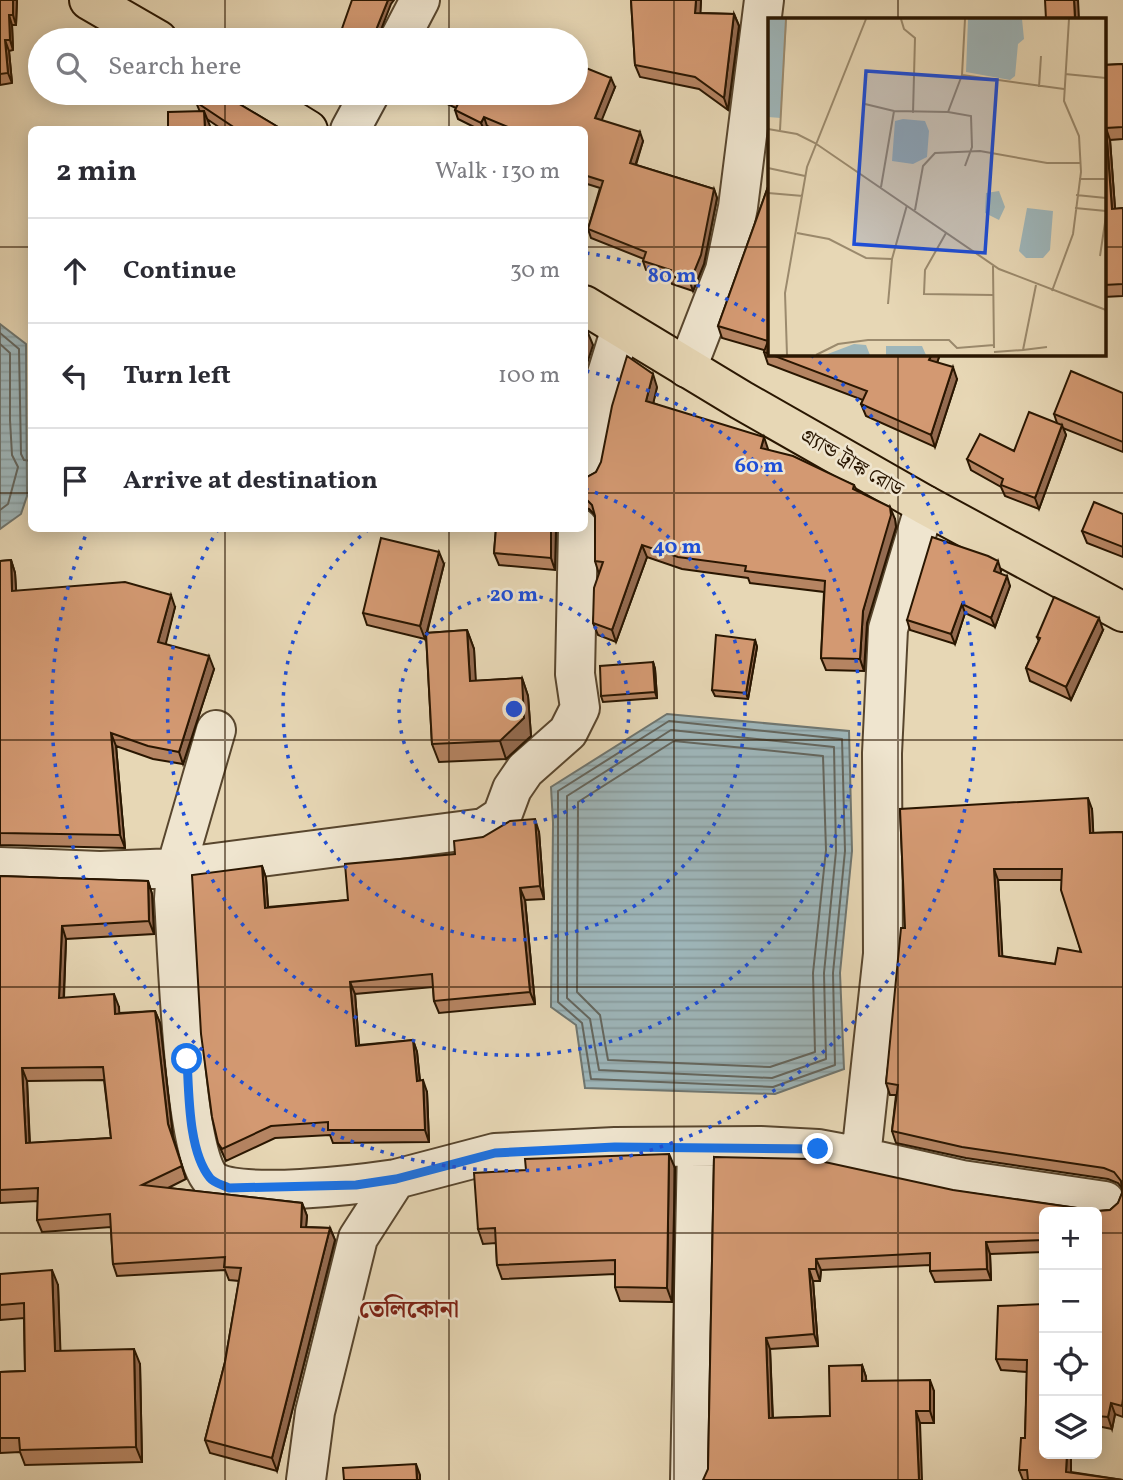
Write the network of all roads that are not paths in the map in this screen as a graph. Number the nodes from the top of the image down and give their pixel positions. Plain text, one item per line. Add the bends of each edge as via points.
1 (89, 0) edge
2 (420, 0) edge
3 (764, 0) edge
4 (137, 28) edge
5 (405, 28) edge
6 (267, 105) edge
7 (364, 105) edge
8 (302, 126) edge
9 (352, 126) edge
10 (588, 307) edge
11 (621, 328) junction
12 (687, 368) junction
13 (588, 450) edge
14 (925, 505) junction
15 (578, 532) edge
16 (1123, 612) edge
17 (216, 730) dead end
18 (0, 867) edge
19 (176, 868) junction
20 (697, 1147) junction
21 (861, 1157) junction
22 (396, 1179) junction
23 (1105, 1201) dead end
24 (306, 1480) edge
25 (690, 1480) edge

1 - 4 highway
2 - 5 street
3 - 12 street via 738,207 725,270
6 - 8 highway
7 - 9 street
10 - 11 highway, গ্র্যান্ড ট্রাঙ্ক রোড
11 - 12 highway, গ্র্যান্ড ট্রাঙ্ক রোড
11 - 13 street
12 - 14 highway, গ্র্যান্ড ট্রাঙ্ক রোড
14 - 16 highway, গ্র্যান্ড ট্রাঙ্ক রোড
14 - 21 street via 888,629 881,753 883,954
15 - 19 street via 575,674 580,708 568,732 525,770 502,816 484,828
17 - 19 street
18 - 19 street
19 - 22 street via 174,899 191,1118 201,1163 211,1180 229,1188 296,1189
20 - 21 street via 818,1149
20 - 22 street via 495,1153
20 - 25 street
21 - 23 street via 962,1180
22 - 24 street via 358,1238 316,1412

